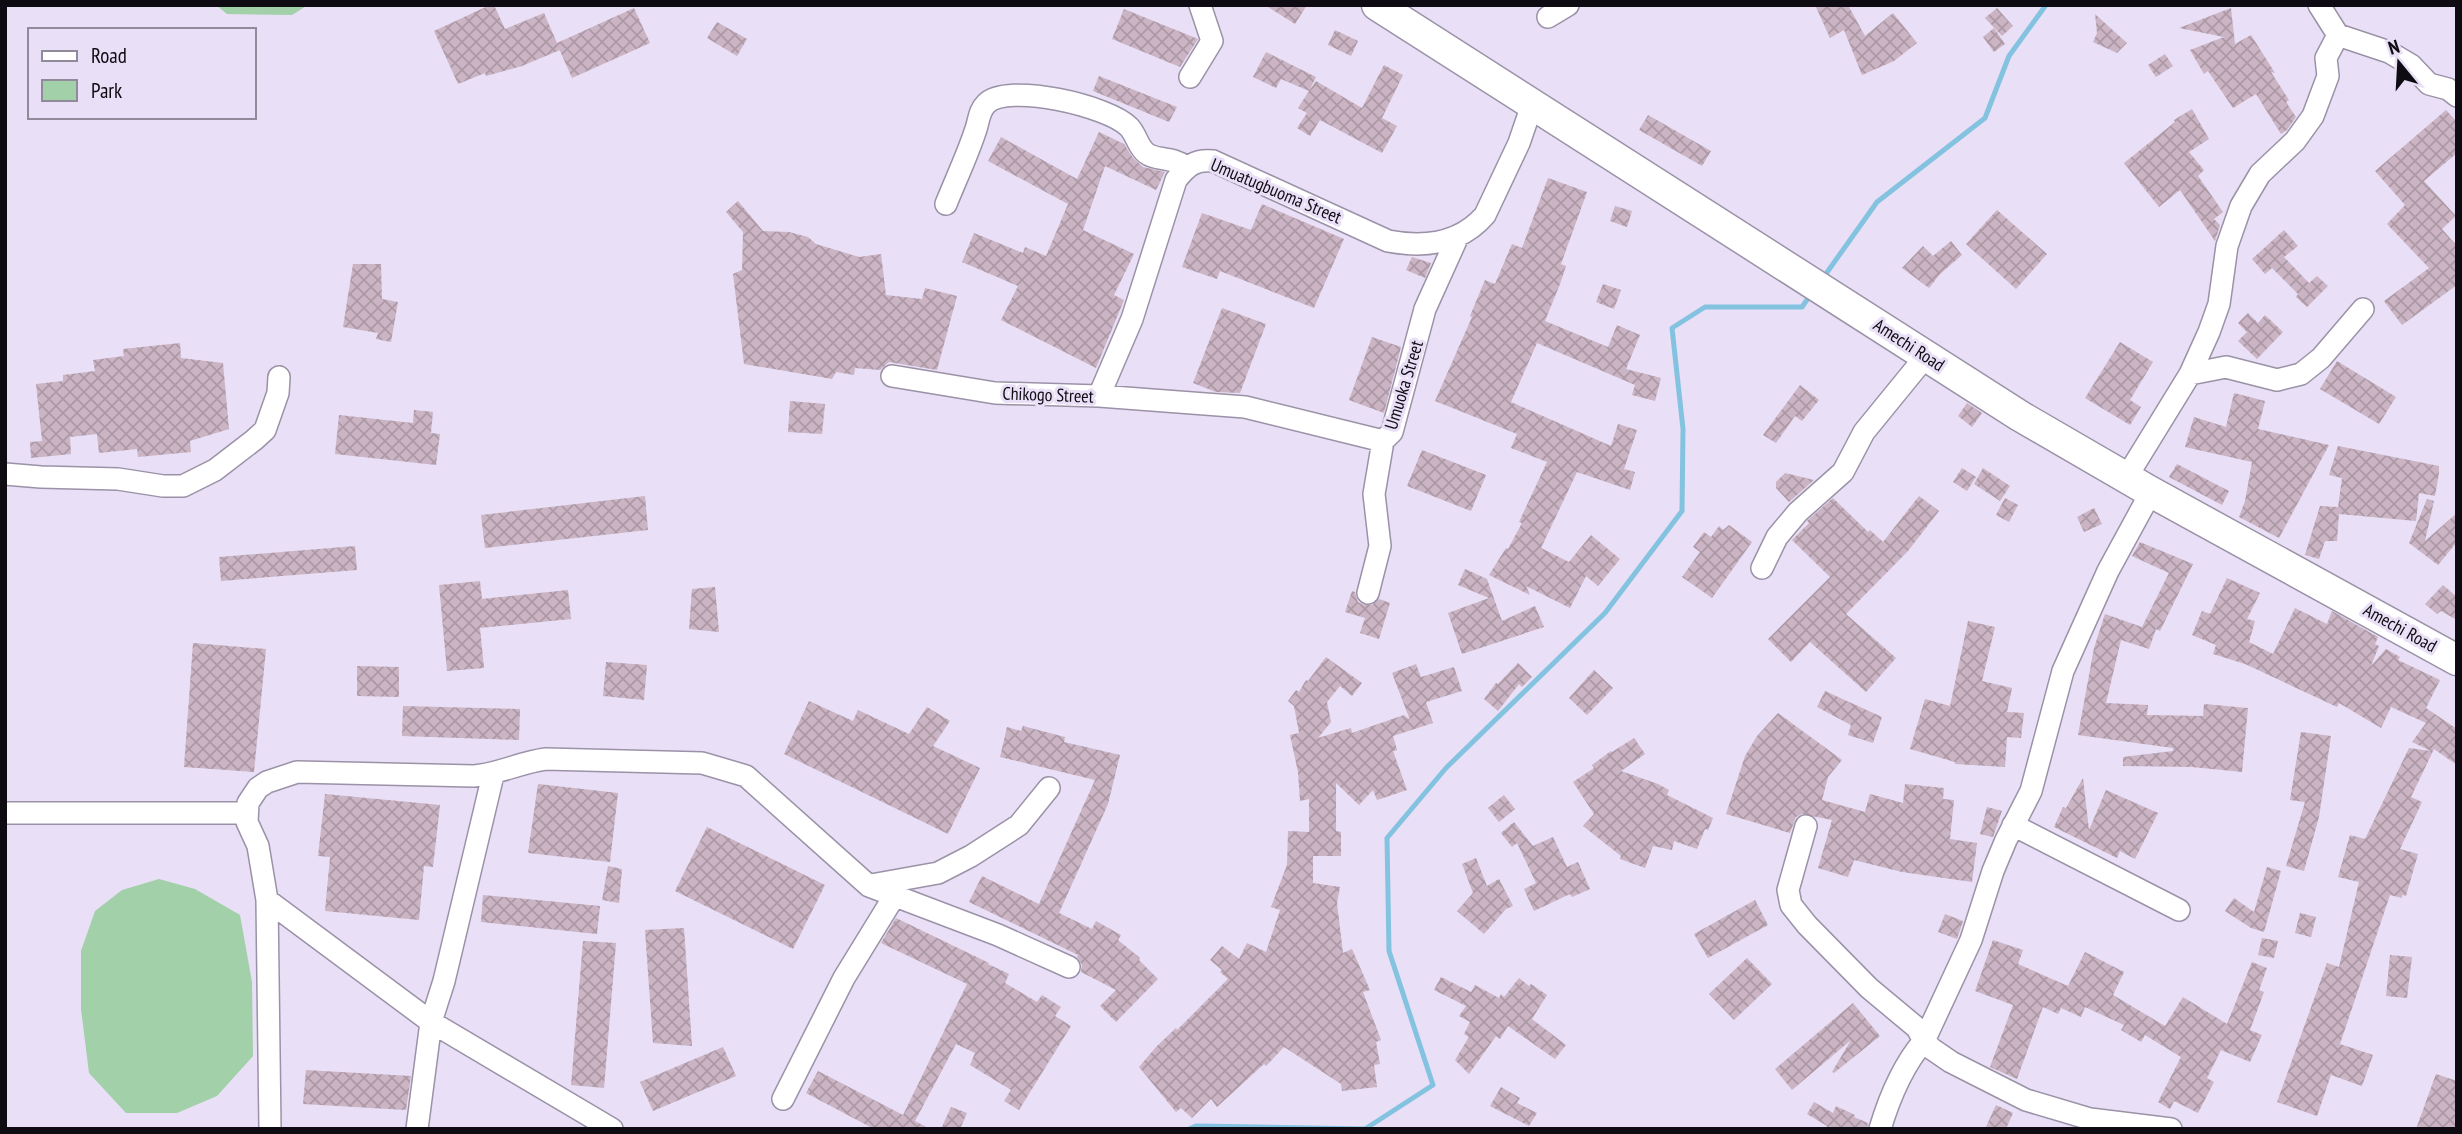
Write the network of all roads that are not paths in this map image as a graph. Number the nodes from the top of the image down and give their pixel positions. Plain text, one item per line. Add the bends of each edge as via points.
1 (1200, 5) edge
2 (1377, 5) edge
3 (1568, 5) edge
4 (2319, 5) edge
5 (1548, 17) dead end
6 (2338, 35) junction
7 (1190, 77) dead end
8 (2457, 96) edge
9 (1532, 105) junction
10 (1186, 167) junction
11 (946, 204) dead end
12 (1458, 236) junction
13 (2363, 309) dead end
14 (1926, 356) junction
15 (2190, 373) junction
16 (892, 376) dead end
17 (279, 377) dead end
18 (1099, 396) junction
19 (1205, 405) joint
20 (1383, 440) junction
21 (5, 474) edge
22 (2138, 485) junction
23 (1762, 568) dead end
24 (1368, 593) dead end
25 (2457, 660) edge
26 (493, 775) junction
27 (1049, 788) dead end
28 (5, 813) edge
29 (246, 813) junction
30 (2013, 825) junction
31 (1806, 826) dead end
32 (869, 886) junction
33 (895, 895) junction
34 (267, 900) junction
35 (2179, 911) dead end
36 (1069, 967) dead end
37 (431, 1022) junction
38 (1924, 1041) junction
39 (783, 1099) dead end
40 (270, 1129) edge
41 (417, 1129) edge
42 (612, 1129) edge
43 (1880, 1129) edge
44 (2171, 1129) edge

1 - 7 street via 1212,41
2 - 9 main road, Amechi Road
3 - 5 street
4 - 6 street
6 - 8 street via 2389,52 2430,84
6 - 15 street via 2326,58 2328,76 2313,116 2295,141 2260,174 2241,206 2227,247 2214,320
9 - 12 street, Umuatugbuoma Street via 1492,204 1477,224
9 - 14 main road, Amechi Road
10 - 11 street, Umuatugbuoma Street via 1144,152 1129,127 1102,111 1033,96 1002,95 981,112
10 - 12 street, Umuatugbuoma Street via 1213,161 1388,241 1429,244
10 - 18 street via 1175,180 1132,319
12 - 20 street, Umuoka Street via 1429,299 1392,432
13 - 15 street via 2301,374 2277,380 2226,367
14 - 22 main road, Amechi Road
14 - 23 street via 1864,432 1843,471 1777,537
15 - 22 street
16 - 18 street, Chikogo Street via 995,393
17 - 21 street via 265,430 215,470 183,486
18 - 19 street, Chikogo Street
19 - 20 street, Umuoka Street via 1245,407
20 - 24 street via 1374,494 1380,546
22 - 25 main road, Amechi Road
22 - 30 street via 2108,571 2063,671 2031,791
26 - 29 street via 297,772 258,788
26 - 32 street via 546,759 714,765 746,776
26 - 37 street
27 - 32 street via 1019,825 971,856 938,873
28 - 29 street
29 - 34 street via 258,846
30 - 35 street
30 - 38 street via 1971,940
31 - 38 street via 1788,890 1791,905 1868,988 1917,1028
32 - 33 street
33 - 36 street
33 - 39 street via 845,978
34 - 37 street
34 - 40 street
37 - 41 street
37 - 42 street
38 - 43 street via 1912,1055
38 - 44 street via 1951,1062 2026,1100 2090,1119

